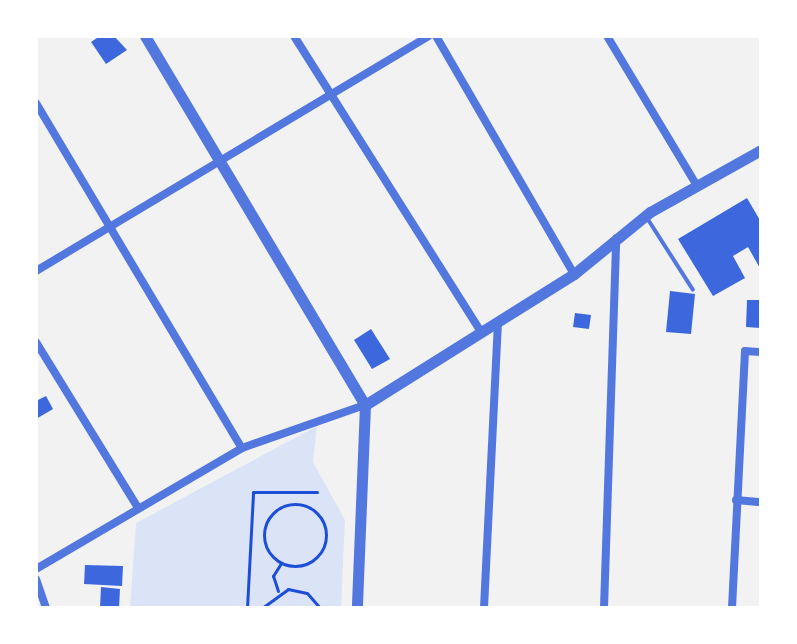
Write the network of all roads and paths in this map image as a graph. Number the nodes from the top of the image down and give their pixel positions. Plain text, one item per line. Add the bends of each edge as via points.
1 (145, 36) edge
2 (294, 36) edge
3 (428, 36) edge
4 (436, 36) edge
5 (607, 36) edge
6 (331, 96) junction
7 (36, 103) edge
8 (761, 150) edge
9 (220, 161) junction
10 (697, 186) junction
11 (646, 215) junction
12 (108, 227) junction
13 (616, 237) junction
14 (36, 271) edge
15 (574, 274) junction
16 (693, 290) dead end
17 (498, 322) junction
18 (481, 332) junction
19 (36, 342) edge
20 (761, 352) edge
21 (365, 405) junction
22 (242, 448) junction
23 (317, 492) dead end
24 (736, 500) junction
25 (761, 502) edge
26 (137, 506) junction
27 (281, 562) junction
28 (36, 569) edge
29 (36, 579) edge
30 (278, 591) junction
31 (46, 608) edge
32 (247, 608) edge
33 (262, 608) edge
34 (320, 608) edge
35 (357, 608) edge
36 (484, 608) edge
37 (604, 608) edge
38 (732, 608) edge

1 - 9 street
2 - 6 street
3 - 6 street
4 - 15 street
5 - 10 street
6 - 9 street
6 - 18 street
7 - 12 street
8 - 10 street
9 - 12 street
9 - 21 street
10 - 11 street
11 - 13 street
11 - 16 lane
12 - 14 street
12 - 22 street
13 - 15 street
13 - 37 street
15 - 17 street
17 - 18 street
17 - 36 street
18 - 21 street
19 - 26 street
20 - 24 street via 745,351
21 - 22 street
21 - 35 street
22 - 26 street
23 - 32 path via 253,492
24 - 25 street
24 - 38 street
26 - 28 street
27 - 27 path via 307,563 324,544 320,517 306,506 287,505 266,522 268,550
27 - 30 path via 273,576
29 - 31 street
30 - 33 path
30 - 34 path via 298,589

